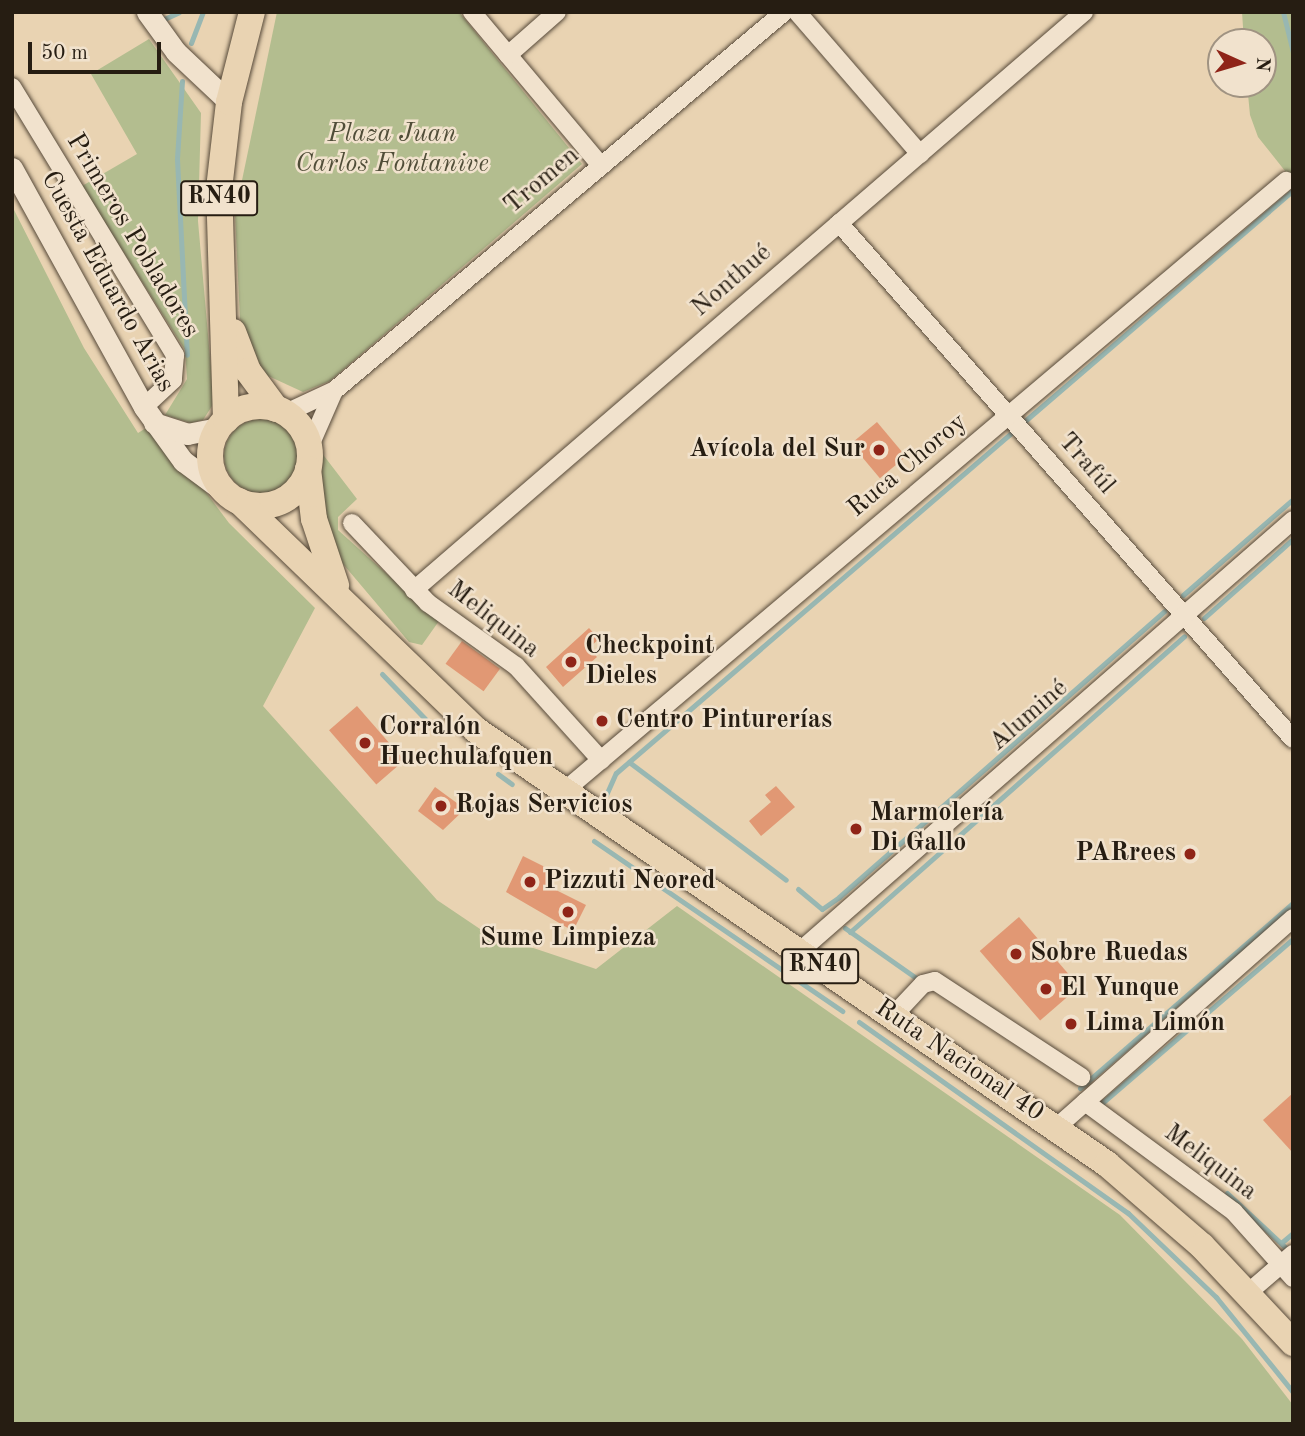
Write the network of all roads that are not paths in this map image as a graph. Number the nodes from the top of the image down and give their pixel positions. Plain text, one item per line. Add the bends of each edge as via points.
1 (147, 12) edge
2 (251, 12) edge
3 (472, 12) edge
4 (557, 12) edge
5 (784, 12) edge
6 (797, 12) edge
7 (1084, 12) edge
8 (508, 55) junction
9 (12, 87) edge
10 (229, 102) junction
11 (920, 153) junction
12 (601, 166) junction
13 (12, 168) edge
14 (1286, 181) dead end
15 (839, 223) junction
16 (222, 295) junction
17 (335, 390) junction
18 (281, 411) junction
19 (149, 415) junction
20 (1008, 416) junction
21 (223, 424) junction
22 (309, 459) junction
23 (235, 498) junction
24 (1293, 520) edge
25 (352, 523) dead end
26 (415, 590) junction
27 (341, 597) junction
28 (1184, 615) junction
29 (1293, 739) edge
30 (601, 760) junction
31 (563, 792) junction
32 (1293, 918) edge
33 (799, 952) junction
34 (893, 1016) junction
35 (1081, 1077) dead end
36 (1085, 1102) junction
37 (1057, 1127) junction
38 (1289, 1266) edge
39 (1249, 1292) junction
40 (1293, 1343) edge

1 - 10 street via 176,52
2 - 10 main road, RN40
3 - 8 street
4 - 8 street
5 - 12 street, Tromen
6 - 11 street
7 - 11 street, Nonthué
8 - 12 street
9 - 19 street, Primeros Pobladores via 175,355 173,380
10 - 16 main road, RN40 via 218,207
11 - 15 street, Nonthué
12 - 17 street, Tromen
13 - 19 street, Cuesta Eduardo Arias
14 - 20 street, Ruca Choroy
15 - 20 street, Trafúl
15 - 26 street, Nonthué
16 - 18 main road, RN40 via 248,370
16 - 21 main road, RN40
17 - 18 street, Tromen
17 - 22 street, Tromen
18 - 21 main road via 244,409
18 - 22 main road, RN40
19 - 21 street, Cuesta Eduardo Arias via 187,434
19 - 23 street, Cuesta Eduardo Arias via 190,468
20 - 28 street, Trafúl
20 - 30 street, Ruca Choroy
21 - 23 main road, RN40 via 211,459
22 - 23 main road via 281,501
22 - 27 main road, Ruta Nacional 40 / RN40 via 316,527
23 - 27 main road, Ruta Nacional 40 / RN40
24 - 28 street, Aluminé
25 - 26 street, Meliquina
26 - 30 street, Meliquina via 508,659
27 - 31 main road, Ruta Nacional 40 / RN40 via 446,705
28 - 29 street, Trafúl
28 - 33 street, Aluminé
30 - 31 street, Ruca Choroy
31 - 33 main road, Ruta Nacional 40 / RN40
32 - 36 street
33 - 34 main road, Ruta Nacional 40 / RN40
34 - 35 street via 923,984 935,981
34 - 37 main road, Ruta Nacional 40 / RN40
36 - 37 street
36 - 38 street, Meliquina via 1234,1212
37 - 39 main road, Ruta Nacional 40 / RN40 via 1155,1203
38 - 39 street
39 - 40 main road, Ruta Nacional 40 / RN40

